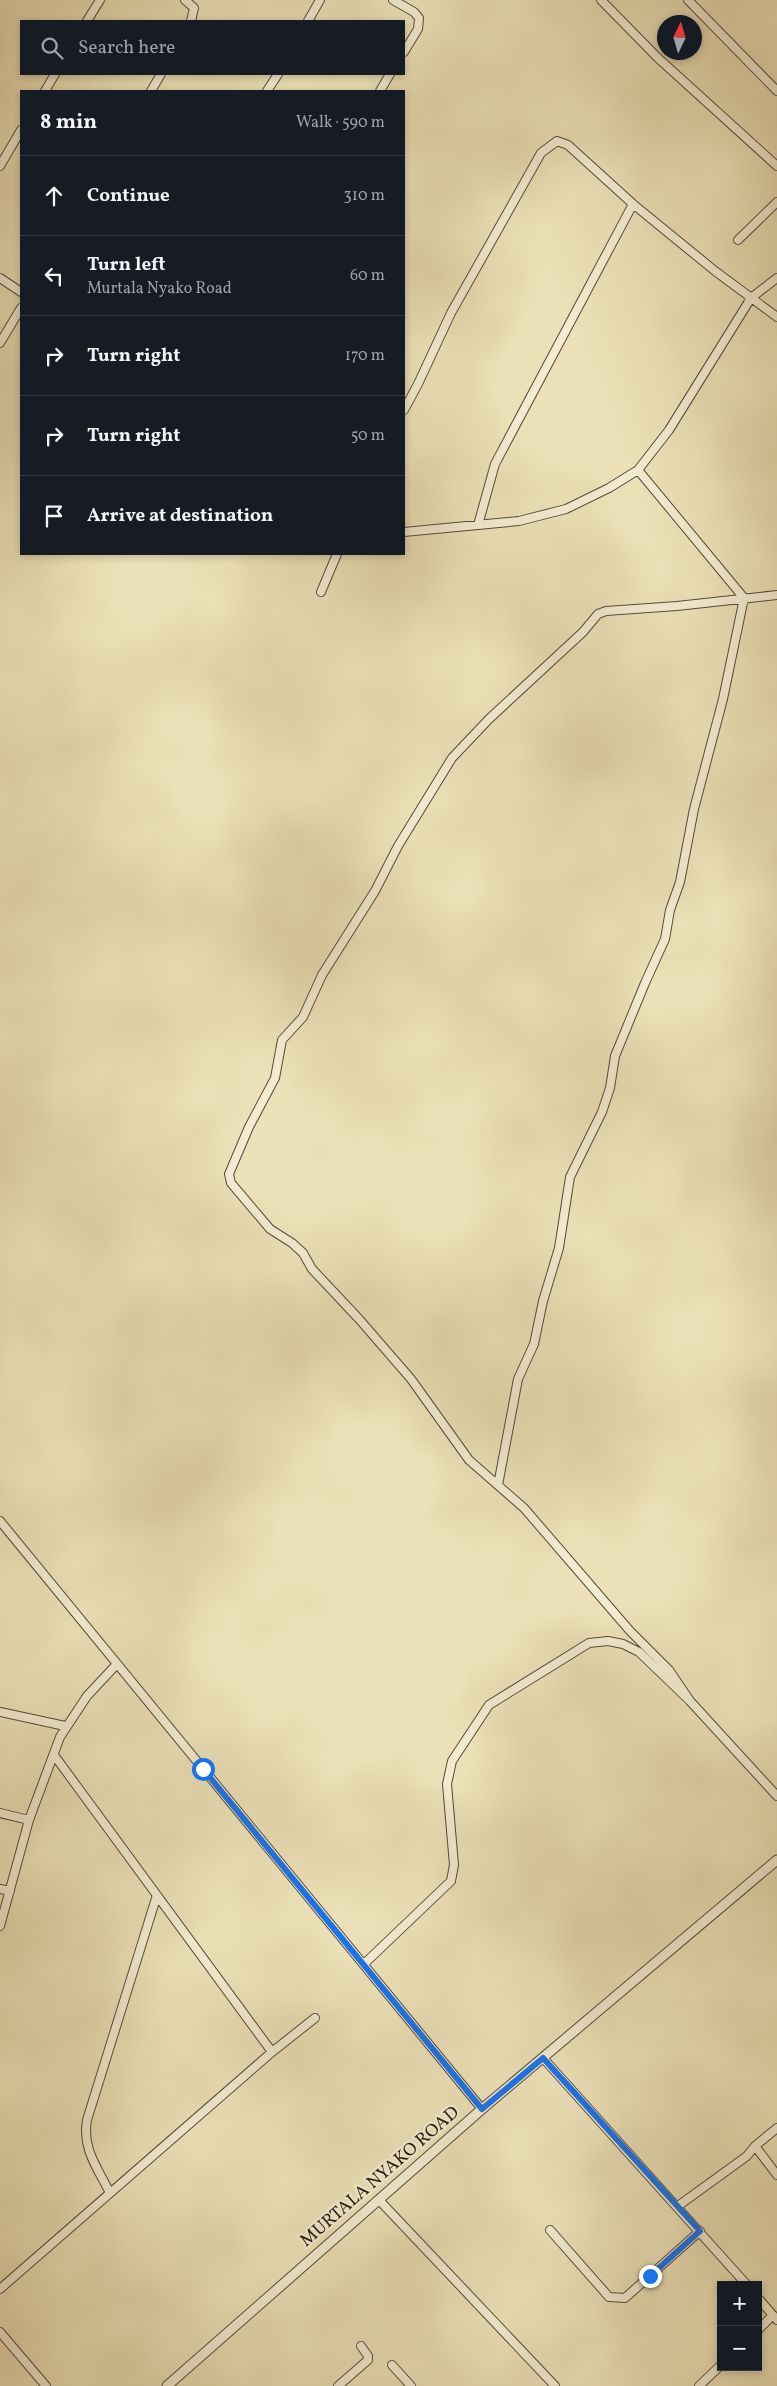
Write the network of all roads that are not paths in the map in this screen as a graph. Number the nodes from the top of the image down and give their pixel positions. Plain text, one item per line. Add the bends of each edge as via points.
1 (100, 0) edge
2 (185, 0) edge
3 (320, 0) edge
4 (393, 0) edge
5 (601, 0) edge
6 (688, 0) edge
7 (88, 20) edge
8 (191, 20) edge
9 (309, 20) edge
10 (405, 50) edge
11 (54, 75) edge
12 (160, 75) edge
13 (277, 75) edge
14 (389, 75) edge
15 (46, 90) edge
16 (152, 90) edge
17 (268, 90) edge
18 (381, 90) edge
19 (777, 92) edge
20 (20, 132) edge
21 (1, 161) edge
22 (777, 166) edge
23 (777, 202) edge
24 (633, 204) junction
25 (738, 240) dead end
26 (0, 278) edge
27 (777, 278) edge
28 (20, 291) edge
29 (751, 298) junction
30 (20, 310) edge
31 (777, 317) edge
32 (0, 343) edge
33 (405, 408) edge
34 (638, 470) junction
35 (478, 525) junction
36 (405, 532) edge
37 (337, 555) edge
38 (321, 592) dead end
39 (777, 595) edge
40 (744, 598) junction
41 (498, 1485) junction
42 (0, 1521) edge
43 (117, 1664) junction
44 (690, 1701) junction
45 (0, 1712) edge
46 (65, 1726) junction
47 (54, 1755) junction
48 (777, 1796) edge
49 (0, 1813) edge
50 (29, 1820) junction
51 (777, 1860) edge
52 (0, 1889) edge
53 (10, 1891) junction
54 (156, 1895) junction
55 (0, 1926) edge
56 (364, 1964) junction
57 (315, 2018) dead end
58 (272, 2052) junction
59 (543, 2058) junction
60 (482, 2109) junction
61 (777, 2128) edge
62 (754, 2146) junction
63 (777, 2175) edge
64 (110, 2193) junction
65 (379, 2200) junction
66 (678, 2206) junction
67 (550, 2230) dead end
68 (700, 2231) junction
69 (744, 2281) edge
70 (0, 2289) edge
71 (762, 2303) edge
72 (775, 2318) edge
73 (762, 2327) edge
74 (0, 2332) edge
75 (361, 2346) dead end
76 (392, 2365) dead end
77 (717, 2369) edge
78 (46, 2386) edge
79 (167, 2386) edge
80 (338, 2386) edge
81 (412, 2386) edge
82 (555, 2386) edge
83 (699, 2386) edge

1 - 7 street
2 - 8 street via 194,8
3 - 9 street
4 - 10 street via 419,18 418,29
5 - 22 street via 658,58
6 - 19 street
11 - 15 street
12 - 16 street
13 - 17 street
14 - 18 street
20 - 21 street
23 - 25 street
24 - 29 street
24 - 33 street via 568,145 557,141 548,147 450,313
24 - 35 street via 495,464
26 - 28 street
27 - 29 street
29 - 31 street
29 - 34 street via 670,430
30 - 32 street
34 - 35 street via 566,509 519,521
34 - 40 street
35 - 36 street
37 - 38 street
39 - 40 street
40 - 41 street via 665,939 616,1056 602,1112 570,1177 559,1248 534,1344 518,1378
40 - 41 street via 598,614 558,657 458,751 322,974 303,1017 282,1040 275,1078 229,1174 231,1182 270,1229 297,1246 312,1269 411,1379 469,1460
41 - 44 street via 524,1508 630,1631 669,1670
42 - 43 street
43 - 46 street
43 - 56 street
44 - 48 street
44 - 56 street via 639,1652 608,1641 589,1643 489,1705 467,1736 450,1770 447,1784 454,1865 451,1881
45 - 46 street
46 - 47 street
47 - 50 street
47 - 54 street
49 - 50 street
50 - 53 street
51 - 59 street, MURTALA NYAKO ROAD
52 - 53 street
53 - 55 street
54 - 58 street
54 - 64 street via 84,2135
56 - 60 street
57 - 58 street
58 - 64 street
59 - 60 street, MURTALA NYAKO ROAD
59 - 66 street
60 - 65 street, MURTALA NYAKO ROAD
61 - 62 street
62 - 63 street
62 - 66 street via 747,2156
64 - 70 street
65 - 79 street, MURTALA NYAKO ROAD
65 - 82 street
66 - 68 street
67 - 68 street via 609,2296 620,2299
68 - 69 street
71 - 72 street
72 - 73 street
74 - 78 street
75 - 80 street via 368,2360
76 - 81 street
77 - 83 street

